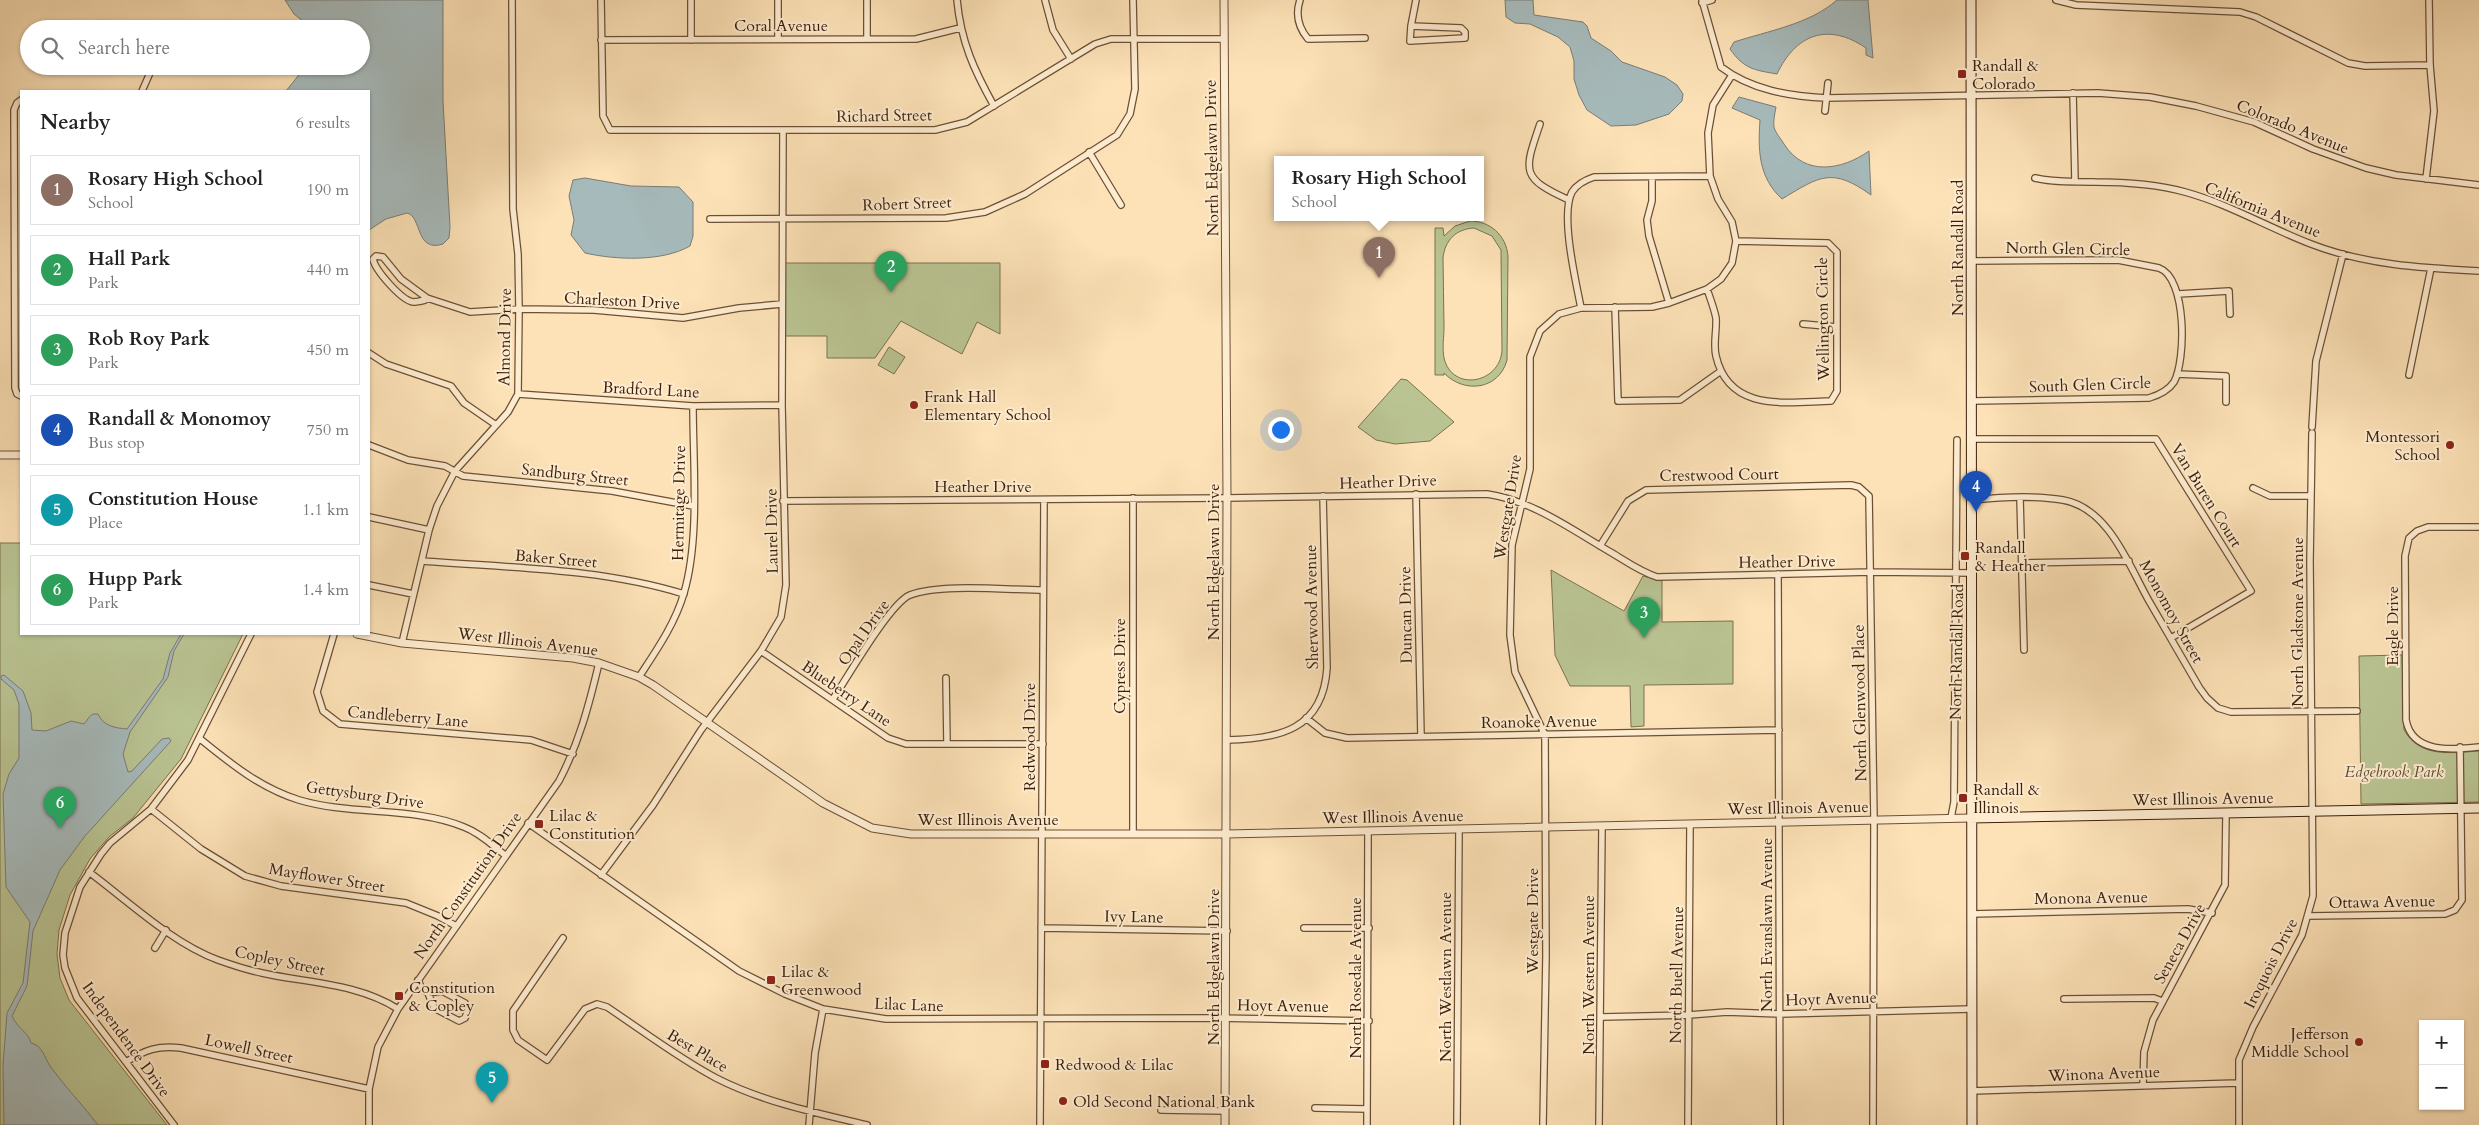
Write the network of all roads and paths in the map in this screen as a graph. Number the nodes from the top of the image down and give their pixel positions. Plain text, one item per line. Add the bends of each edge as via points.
1 (512, 0) edge
2 (601, 0) edge
3 (691, 0) edge
4 (778, 0) edge
5 (867, 0) edge
6 (957, 0) edge
7 (1045, 0) edge
8 (1133, 0) edge
9 (1224, 0) edge
10 (1300, 0) edge
11 (1416, 0) edge
12 (1712, 0) edge
13 (1971, 0) edge
14 (2056, 0) edge
15 (2430, 0) edge
16 (1702, 1) edge
17 (1410, 26) junction
18 (960, 28) junction
19 (1134, 38) junction
20 (1365, 38) dead end
21 (778, 39) junction
22 (868, 39) junction
23 (1224, 39) junction
24 (601, 40) junction
25 (691, 40) junction
26 (1071, 59) junction
27 (2430, 65) junction
28 (149, 75) edge
29 (1732, 75) junction
30 (1828, 83) dead end
31 (142, 90) edge
32 (2073, 93) junction
33 (1972, 95) junction
34 (1826, 98) junction
35 (20, 101) edge
36 (994, 106) junction
37 (1825, 111) dead end
38 (1540, 124) dead end
39 (783, 130) junction
40 (1089, 152) junction
41 (1710, 176) junction
42 (1652, 177) junction
43 (2035, 178) dead end
44 (2426, 179) junction
45 (2075, 181) junction
46 (2479, 185) edge
47 (18, 190) edge
48 (1569, 200) junction
49 (1121, 205) dead end
50 (710, 219) dead end
51 (783, 219) junction
52 (1736, 241) junction
53 (2343, 254) junction
54 (1972, 261) junction
55 (2431, 268) junction
56 (2479, 271) edge
57 (1707, 289) junction
58 (2178, 294) junction
59 (427, 298) junction
60 (1669, 303) junction
61 (782, 304) junction
62 (1614, 307) junction
63 (1581, 308) junction
64 (520, 309) junction
65 (2230, 314) dead end
66 (1803, 324) dead end
67 (1837, 327) junction
68 (370, 354) edge
69 (1720, 371) junction
70 (2177, 374) junction
71 (2409, 374) dead end
72 (518, 394) junction
73 (20, 396) edge
74 (1972, 401) junction
75 (2226, 402) dead end
76 (782, 405) junction
77 (693, 406) junction
78 (496, 425) junction
79 (1972, 439) junction
80 (1957, 440) dead end
81 (370, 445) edge
82 (0, 455) edge
83 (20, 455) edge
84 (455, 471) junction
85 (2253, 488) dead end
86 (1866, 492) joint
87 (1416, 494) junction
88 (1323, 496) junction
89 (2310, 496) junction
90 (1133, 498) junction
91 (1228, 498) junction
92 (2020, 498) junction
93 (1044, 500) junction
94 (1972, 500) junction
95 (783, 501) junction
96 (1523, 504) junction
97 (693, 506) junction
98 (370, 517) edge
99 (2479, 526) edge
100 (429, 530) junction
101 (1600, 546) junction
102 (2129, 560) junction
103 (423, 561) junction
104 (2022, 563) junction
105 (1871, 572) junction
106 (1957, 572) junction
107 (1972, 573) junction
108 (1778, 574) junction
109 (370, 585) edge
110 (1043, 590) junction
111 (413, 594) junction
112 (684, 594) junction
113 (250, 635) edge
114 (334, 635) edge
115 (363, 635) edge
116 (2171, 638) junction
117 (402, 642) junction
118 (2024, 650) dead end
119 (762, 651) junction
120 (599, 663) junction
121 (639, 677) junction
122 (946, 678) dead end
123 (833, 699) junction
124 (2357, 710) dead end
125 (2311, 711) junction
126 (1306, 718) junction
127 (707, 723) junction
128 (1779, 730) junction
129 (1545, 735) junction
130 (1421, 736) junction
131 (199, 738) junction
132 (1227, 740) junction
133 (947, 744) junction
134 (1043, 744) junction
135 (2460, 747) junction
136 (2479, 747) edge
137 (573, 754) junction
138 (152, 808) junction
139 (2461, 808) junction
140 (2479, 808) edge
141 (2312, 811) junction
142 (2226, 813) junction
143 (1951, 818) junction
144 (1971, 818) junction
145 (1874, 820) junction
146 (1780, 821) junction
147 (528, 822) junction
148 (1690, 824) junction
149 (1602, 826) junction
150 (1546, 827) junction
151 (1459, 829) junction
152 (1368, 831) junction
153 (1042, 833) junction
154 (1133, 834) junction
155 (1226, 834) junction
156 (505, 855) junction
157 (89, 872) junction
158 (601, 875) junction
159 (2212, 913) junction
160 (1972, 914) junction
161 (2309, 916) junction
162 (456, 926) junction
163 (1040, 928) junction
164 (1304, 928) dead end
165 (1369, 928) junction
166 (166, 930) junction
167 (1226, 931) junction
168 (563, 938) dead end
169 (154, 948) dead end
170 (418, 980) junction
171 (428, 993) junction
172 (2064, 999) dead end
173 (2162, 1001) junction
174 (398, 1009) junction
175 (823, 1009) junction
176 (1971, 1009) junction
177 (1872, 1010) junction
178 (1780, 1014) junction
179 (1689, 1015) junction
180 (1602, 1017) junction
181 (1040, 1018) junction
182 (1226, 1018) junction
183 (1369, 1021) junction
184 (126, 1062) junction
185 (2238, 1083) junction
186 (2142, 1086) junction
187 (370, 1089) junction
188 (1972, 1090) junction
189 (1315, 1108) dead end
190 (1367, 1108) junction
191 (1161, 1110) dead end
192 (1225, 1111) junction
193 (810, 1112) junction
194 (174, 1125) edge
195 (369, 1125) edge
196 (809, 1125) edge
197 (867, 1125) edge
198 (1040, 1125) edge
199 (1225, 1125) edge
200 (1367, 1125) edge
201 (1457, 1125) edge
202 (1543, 1125) edge
203 (1600, 1125) edge
204 (1688, 1125) edge
205 (1780, 1125) edge
206 (1873, 1125) edge
207 (1972, 1125) edge
208 (2239, 1125) edge

1 - 64 street, Almond Drive via 513,209
2 - 24 street
3 - 25 street
4 - 21 street
5 - 22 street
6 - 18 street
7 - 26 street via 1053,30
8 - 19 street
9 - 23 street, North Edgelawn Drive
10 - 20 street via 1297,19 1308,39
11 - 17 street
12 - 16 street
13 - 33 main road, North Randall Road
14 - 27 street via 2076,5 2240,12 2348,63 2365,66
15 - 27 street
16 - 29 street, Colorado Avenue via 1721,67
17 - 17 street via 1410,41 1465,38 1461,28
18 - 22 street, Coral Avenue via 916,39
18 - 36 street via 971,64
19 - 23 street, Richard Street
19 - 26 street, Richard Street via 1111,39 1095,44
19 - 40 street via 1135,88 1130,114 1117,135
21 - 22 street, Coral Avenue
21 - 25 street, Coral Avenue
23 - 91 street, North Edgelawn Drive
24 - 25 street, Coral Avenue
24 - 39 street, Richard Street via 603,116 610,130
26 - 36 street, Richard Street
27 - 44 street via 2434,111
28 - 31 street
29 - 34 street, Colorado Avenue via 1753,87
29 - 41 street, Westgate Drive via 1713,106 1708,133
30 - 34 street
32 - 33 street, Colorado Avenue
32 - 44 street, Colorado Avenue via 2150,97 2196,106 2254,122 2313,149 2366,168
32 - 45 street
33 - 34 street, Colorado Avenue
33 - 54 main road, North Randall Road
34 - 37 street
35 - 47 street via 14,110
36 - 39 street, Richard Street via 967,122 935,130
38 - 48 street via 1529,160 1530,170 1542,188
39 - 51 street, Laurel Drive
40 - 49 street
40 - 51 street, Robert Street via 1025,194 985,212 946,218
41 - 42 street
41 - 52 street, Westgate Drive via 1718,199 1732,222
42 - 48 street via 1594,177 1576,187
42 - 60 street via 1652,201 1647,220 1649,236
43 - 45 street, California Avenue via 2051,182
44 - 46 street, Colorado Avenue
45 - 53 street, California Avenue via 2128,182 2186,193
47 - 73 street via 15,388
48 - 63 street via 1568,243
50 - 51 street, Robert Street
51 - 61 street, Laurel Drive
52 - 57 street, Westgate Drive via 1732,263
52 - 67 street, Wellington Circle via 1828,243 1837,252
53 - 55 street, California Avenue via 2403,267
53 - 89 street, North Gladstone Avenue via 2316,361
54 - 58 street, North Glen Circle via 2118,260 2165,270
54 - 74 main road, North Randall Road
55 - 56 street, California Avenue
55 - 71 street
57 - 60 street, Westgate Drive
57 - 69 street via 1716,318 1716,354
58 - 65 street via 2229,291
58 - 70 street via 2181,353
59 - 59 street via 401,279 383,257 373,259 387,281 409,300 418,302
59 - 64 street, Charleston Drive via 470,312
60 - 62 street, Westgate Drive via 1652,307
61 - 64 street, Charleston Drive via 683,318 594,310
61 - 76 street, Laurel Drive
62 - 63 street, Westgate Drive
62 - 69 street via 1618,401 1680,400
63 - 96 street, Westgate Drive via 1560,314 1540,331 1530,357 1531,450
64 - 72 street, Almond Drive
66 - 67 street
67 - 69 street, Wellington Circle via 1837,391 1831,401 1769,403 1750,399 1735,389
68 - 78 street via 386,364 451,386 464,402
70 - 74 street, South Glen Circle via 2168,389 2149,398
70 - 75 street via 2226,376
72 - 77 street, Bradford Lane
72 - 78 street, Almond Drive
74 - 79 main road, North Randall Road
76 - 77 street, Bradford Lane
76 - 95 street, Laurel Drive
77 - 97 street, Hermitage Drive
78 - 84 street, Almond Drive
79 - 94 main road, North Randall Road
79 - 116 street, Van Buren Court via 2156,439 2251,591
80 - 106 street, North Randall Road
81 - 84 street, Sandburg Street via 408,460 445,466
82 - 83 street
84 - 97 street, Sandburg Street via 464,476 612,491
84 - 100 street, Almond Drive
85 - 89 street via 2270,496
86 - 101 street, Crestwood Court via 1851,486 1646,490 1628,501
86 - 105 street, North Glenwood Place via 1871,504
87 - 88 street, Heather Drive
87 - 96 street, Heather Drive via 1487,494
87 - 130 street, Duncan Drive
88 - 91 street, Heather Drive
88 - 126 street, Sherwood Avenue via 1326,678 1321,696
89 - 125 street, North Gladstone Avenue
90 - 91 street, Heather Drive
90 - 93 street, Heather Drive
90 - 154 street, Cypress Drive
91 - 132 street, North Edgelawn Drive
92 - 94 street, Monomoy Street
92 - 102 street, Monomoy Street via 2064,500 2081,506 2106,527
92 - 104 street
93 - 95 street, Heather Drive
93 - 110 street, Redwood Drive
94 - 107 main road, North Randall Road
95 - 119 street, Laurel Drive via 786,585 781,617
96 - 101 street, Heather Drive
96 - 129 street, Westgate Drive via 1512,545 1510,635 1516,672
97 - 112 street, Hermitage Drive via 693,555
98 - 100 street
99 - 135 street, Eagle Drive via 2421,529 2410,538 2406,549 2407,726 2415,739 2426,746
100 - 103 street, Almond Drive
101 - 108 street, Heather Drive via 1657,577
102 - 104 street
102 - 116 street, Monomoy Street
103 - 111 street, Almond Drive
103 - 112 street, Baker Street via 612,576
104 - 118 street
105 - 106 street, Heather Drive
105 - 108 street, Heather Drive
105 - 145 street, North Glenwood Place
106 - 107 street, Heather Drive
106 - 143 street, North Randall Road via 1954,802
107 - 144 main road, North Randall Road
108 - 128 street, North Evanslawn Avenue
109 - 111 street
110 - 123 street, Opal Drive via 937,589 909,596 892,611
110 - 134 street, Redwood Drive
111 - 117 street, Almond Drive
112 - 121 street, Hermitage Drive via 666,635
113 - 131 street, Independence Drive
114 - 137 street, Candleberry Lane via 317,692 323,711 340,724 531,740
115 - 117 street, West Illinois Avenue
116 - 125 street, Monomoy Street via 2203,692 2218,708 2242,714
117 - 120 street, West Illinois Avenue
119 - 123 street, Blueberry Lane
119 - 127 street, Laurel Drive
120 - 121 street, West Illinois Avenue
120 - 137 street, North Constitution Drive
121 - 127 street, West Illinois Avenue
122 - 133 street
123 - 133 street, Blueberry Lane via 888,738 906,744
124 - 125 street, Monomoy Street
125 - 141 street, North Gladstone Avenue
126 - 130 street, Roanoke Avenue via 1325,733 1336,737
126 - 132 street, Sherwood Avenue via 1279,736
127 - 153 street, West Illinois Avenue via 823,803 872,828 911,834
127 - 158 street, Laurel Drive via 653,805
128 - 129 street, Roanoke Avenue
128 - 146 street, North Evanslawn Avenue
129 - 130 street, Roanoke Avenue
129 - 150 street, Westgate Drive
131 - 138 street, Independence Drive via 188,760
131 - 156 street, Gettysburg Drive via 236,768 278,793 322,806 434,818 466,828
132 - 155 street, North Edgelawn Drive
133 - 134 street, Blueberry Lane
134 - 153 street, Redwood Drive
135 - 136 street
135 - 139 street
137 - 147 street, North Constitution Drive via 559,781
138 - 157 street, Independence Drive via 110,843
138 - 162 street, Mayflower Street via 200,849 245,876 281,886 406,903
139 - 140 main road, West Illinois Avenue
139 - 141 main road, West Illinois Avenue
139 - 161 street, Ottawa Avenue via 2462,900 2456,910 2446,914
141 - 142 main road, West Illinois Avenue
141 - 161 street, Iroquois Drive via 2313,881
142 - 144 main road, West Illinois Avenue
142 - 159 street, Seneca Drive via 2227,878
143 - 144 street, West Illinois Avenue
143 - 145 street, West Illinois Avenue
144 - 160 main road, North Randall Road
145 - 146 street, West Illinois Avenue
145 - 177 street, North Glenwood Place
146 - 148 street, West Illinois Avenue
146 - 178 street, North Evanslawn Avenue
147 - 156 street, North Constitution Drive
147 - 158 street, Lilac Lane
148 - 149 street, West Illinois Avenue
148 - 179 street, North Buell Avenue
149 - 150 street, West Illinois Avenue
149 - 180 street, North Western Avenue
150 - 151 street, West Illinois Avenue
150 - 202 street, Westgate Drive
151 - 152 street, West Illinois Avenue
151 - 201 street, North Westlawn Avenue
152 - 155 street, West Illinois Avenue
152 - 165 street, North Rosedale Avenue
153 - 154 street, West Illinois Avenue
153 - 163 street, Redwood Drive
154 - 155 street, West Illinois Avenue
155 - 167 street, North Edgelawn Drive
156 - 162 street, North Constitution Drive
157 - 166 street, Copley Street
157 - 184 street, Independence Drive via 73,904 65,933 65,968 77,998
158 - 175 street, Lilac Lane via 739,971
159 - 160 street, Monona Avenue via 2188,909
159 - 173 street, Seneca Drive
160 - 176 main road, North Randall Road
161 - 185 street, Iroquois Drive via 2296,948 2247,1039 2239,1060
162 - 170 street, North Constitution Drive
163 - 167 street, Ivy Lane
163 - 181 street, Redwood Drive
164 - 165 street
165 - 183 street, North Rosedale Avenue
166 - 169 street
166 - 174 street, Copley Street via 218,960 262,973 340,987 387,1002
167 - 182 street, North Edgelawn Drive
168 - 193 street, Best Place via 513,1011 513,1030 518,1040 547,1060 585,1009 596,1004 607,1007 673,1053 717,1078 762,1098
170 - 171 street
170 - 174 street, North Constitution Drive
171 - 171 street via 434,1008 459,1021 465,1018 468,1010 465,1003 442,991
172 - 173 street via 2154,998
173 - 186 street, Seneca Drive via 2146,1043
174 - 187 street, North Constitution Drive via 378,1047
175 - 181 street, Lilac Lane via 886,1019
175 - 193 street
176 - 177 street, Hoyt Avenue
176 - 188 main road, North Randall Road
177 - 178 street, Hoyt Avenue
177 - 206 street, North Glenwood Place
178 - 179 street, Hoyt Avenue via 1727,1012
178 - 205 street, North Evanslawn Avenue
179 - 180 street, Hoyt Avenue
179 - 204 street, North Buell Avenue
180 - 203 street, North Western Avenue
181 - 182 street, Lilac Lane
181 - 198 street, Redwood Drive
182 - 183 street, Hoyt Avenue
182 - 192 street, North Edgelawn Drive
183 - 190 street, North Rosedale Avenue
184 - 187 street, Lowell Street via 152,1048 164,1046
184 - 194 street, Independence Drive
185 - 186 street, Winona Avenue
185 - 208 street, Iroquois Drive
186 - 188 street, Winona Avenue
187 - 195 street, North Constitution Drive
188 - 207 main road, North Randall Road
189 - 190 street
190 - 200 street, North Rosedale Avenue
191 - 192 street
192 - 199 street, North Edgelawn Drive
193 - 196 street
193 - 197 street, Best Place

